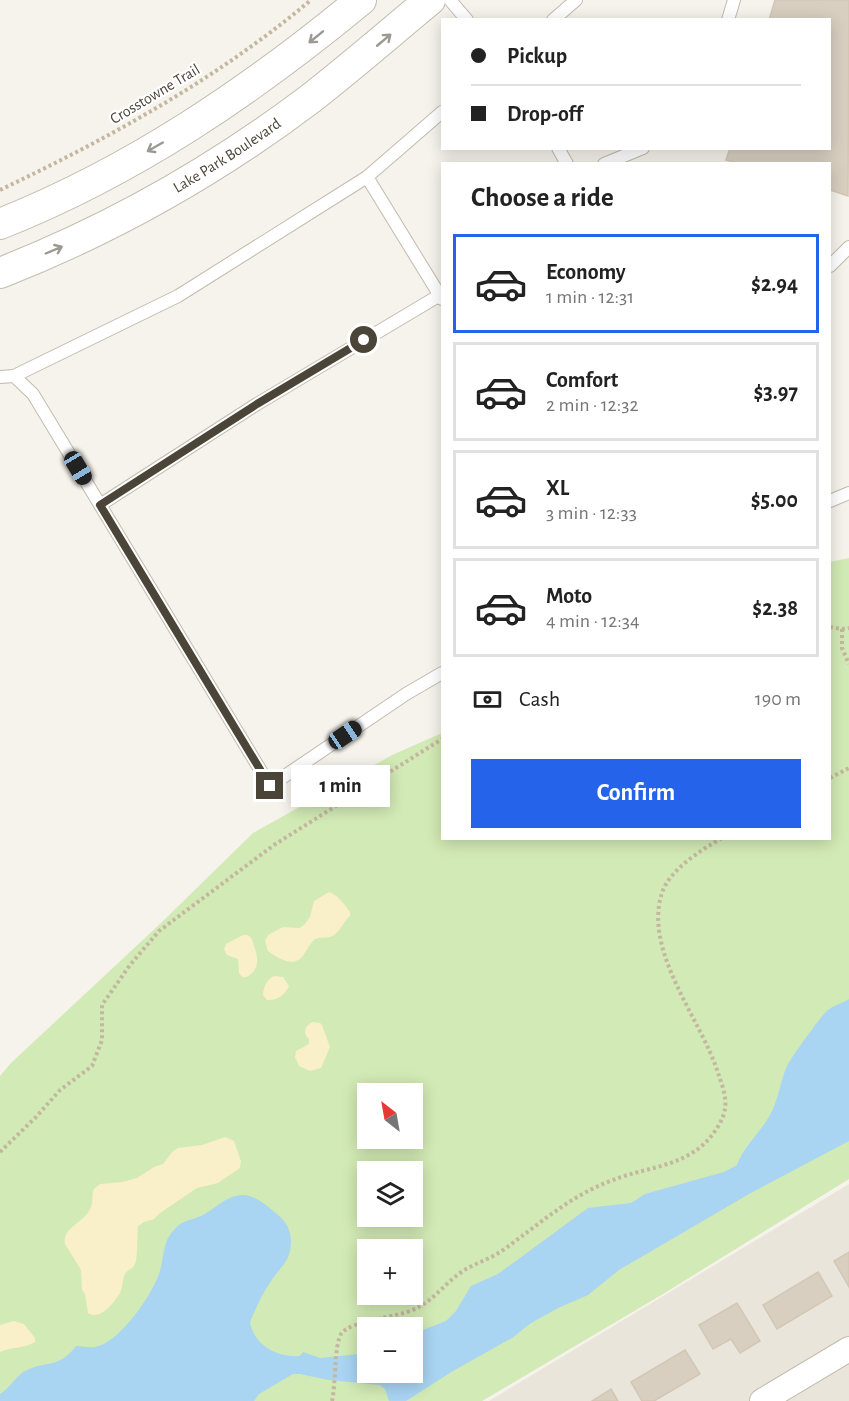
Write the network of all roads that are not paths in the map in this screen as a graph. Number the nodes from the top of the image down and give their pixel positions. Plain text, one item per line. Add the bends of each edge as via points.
1 (361, 0) edge
2 (430, 0) edge
3 (450, 0) edge
4 (576, 0) edge
5 (734, 0) edge
6 (465, 18) edge
7 (555, 18) edge
8 (729, 18) edge
9 (441, 113) edge
10 (638, 150) edge
11 (609, 162) edge
12 (367, 177) junction
13 (0, 224) edge
14 (849, 247) edge
15 (831, 265) edge
16 (0, 273) edge
17 (440, 291) edge
18 (14, 376) junction
19 (0, 377) edge
20 (849, 493) edge
21 (831, 501) edge
22 (100, 505) junction
23 (441, 674) edge
24 (849, 1348) edge
25 (762, 1401) edge

1 -> 13 street via 272,71 196,123 109,172
16 -> 2 street, Lake Park Boulevard via 121,217 240,148 346,71
3 - 6 lane
4 - 7 lane
5 - 8 lane
9 - 12 lane
10 - 11 lane
12 - 17 lane
12 - 18 lane via 178,296
14 - 15 lane
17 - 22 lane
18 - 19 lane
18 - 22 lane via 33,394
20 - 21 lane
22 - 23 lane via 270,786
24 - 25 street

